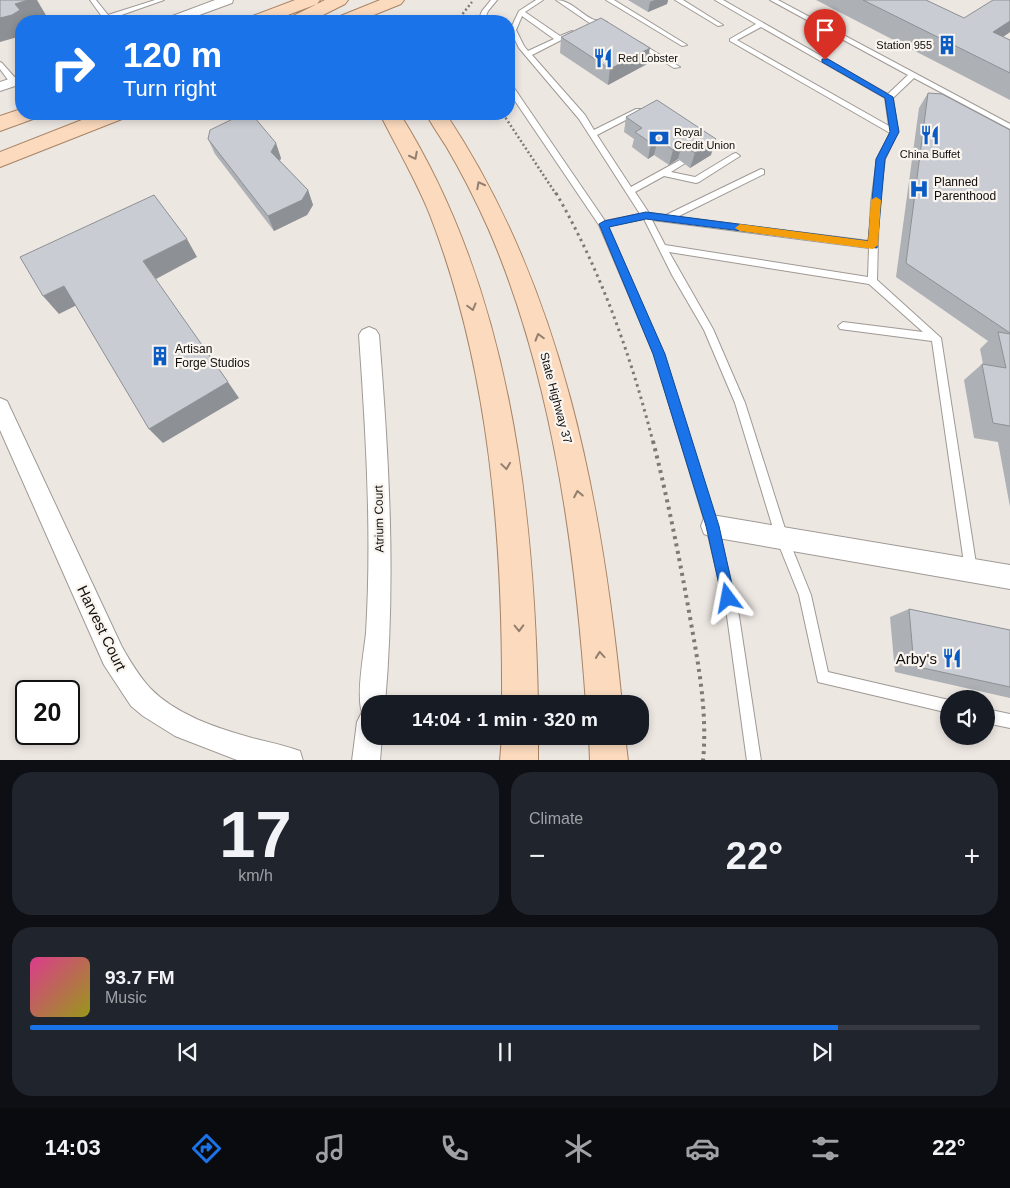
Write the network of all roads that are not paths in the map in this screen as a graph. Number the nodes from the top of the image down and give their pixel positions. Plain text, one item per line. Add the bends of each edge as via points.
1 (93, 0) edge
2 (162, 0) edge
3 (227, 0) edge
4 (291, 0) edge
5 (494, 0) edge
6 (540, 0) edge
7 (559, 0) edge
8 (609, 0) edge
9 (670, 0) edge
10 (678, 0) edge
11 (773, 0) edge
12 (721, 1) edge
13 (326, 8) edge
14 (362, 8) edge
15 (692, 9) junction
16 (395, 10) edge
17 (521, 12) junction
18 (102, 15) edge
19 (119, 15) edge
20 (188, 15) edge
21 (267, 15) edge
22 (289, 15) edge
23 (310, 15) edge
24 (482, 15) edge
25 (593, 23) junction
26 (760, 24) junction
27 (720, 25) dead end
28 (515, 26) edge
29 (584, 27) edge
30 (613, 27) edge
31 (576, 31) edge
32 (515, 33) edge
33 (629, 37) edge
34 (559, 39) junction
35 (684, 45) dead end
36 (528, 54) junction
37 (0, 64) edge
38 (676, 67) dead end
39 (913, 75) junction
40 (15, 77) edge
41 (15, 81) edge
42 (0, 87) edge
43 (515, 96) edge
44 (889, 97) junction
45 (648, 106) edge
46 (15, 118) edge
47 (393, 120) edge
48 (441, 120) edge
49 (83, 121) edge
50 (0, 124) edge
51 (1010, 127) edge
52 (894, 132) junction
53 (593, 134) junction
54 (736, 156) dead end
55 (0, 159) edge
56 (683, 162) edge
57 (761, 172) dead end
58 (662, 173) junction
59 (630, 191) junction
60 (646, 216) junction
61 (667, 218) junction
62 (604, 224) junction
63 (873, 245) junction
64 (662, 248) junction
65 (872, 281) junction
66 (843, 326) dead end
67 (369, 335) dead end
68 (936, 338) junction
69 (0, 407) edge
70 (712, 526) junction
71 (782, 538) junction
72 (971, 570) junction
73 (1010, 577) edge
74 (373, 695) edge
75 (520, 695) edge
76 (603, 695) edge
77 (940, 705) edge
78 (995, 718) edge
79 (1010, 722) edge
80 (368, 745) edge
81 (520, 745) edge
82 (608, 745) edge
83 (290, 760) edge
84 (366, 760) edge
85 (519, 760) edge
86 (609, 760) edge
87 (754, 760) edge

1 - 18 lane
2 - 19 lane
3 - 20 street
4 - 21 main road
5 - 24 lane
6 - 17 lane
7 - 25 lane
8 - 35 lane
9 - 15 lane via 687,10
10 - 15 lane
11 - 39 lane
12 - 26 lane
13 - 14 main road via 341,11
13 - 22 main road
13 - 23 main road
14 - 16 main road
15 - 27 lane
17 - 28 lane
17 - 34 lane
25 - 29 lane
25 - 30 lane via 605,22
26 - 44 lane
26 - 52 lane via 732,40
31 - 34 lane
32 - 36 lane
33 - 38 lane
34 - 36 lane
36 - 53 lane
37 - 40 lane
39 - 44 lane
39 - 51 lane
41 - 42 street
43 - 62 lane
44 - 52 lane
45 - 53 lane
46 - 50 main road
47 -> 75 main road via 448,227 462,267 488,369 512,502
76 -> 48 main road, State Highway 37 via 595,596 584,523 568,443 532,312 500,225 466,159
49 - 55 main road
52 - 63 lane via 881,159
53 - 59 lane
54 - 58 lane via 696,180
56 - 58 lane
57 - 61 lane
58 - 59 lane
59 - 60 lane
60 - 61 lane
60 - 62 lane
60 - 64 lane
61 - 63 lane
62 - 70 lane via 659,354
63 - 65 lane
64 - 65 lane
64 - 71 lane via 708,329 740,403
65 - 68 lane
66 - 68 lane
67 - 74 street, Atrium Court via 377,437 380,578
68 - 72 lane
69 - 83 street, Harvest Court via 113,656 132,686 151,707 178,723 217,740
70 - 71 street
70 - 87 lane via 733,616
71 - 72 street
71 - 77 lane via 805,595 823,677
72 - 73 street
78 - 79 lane
80 - 84 street
81 - 85 main road
82 - 86 main road

